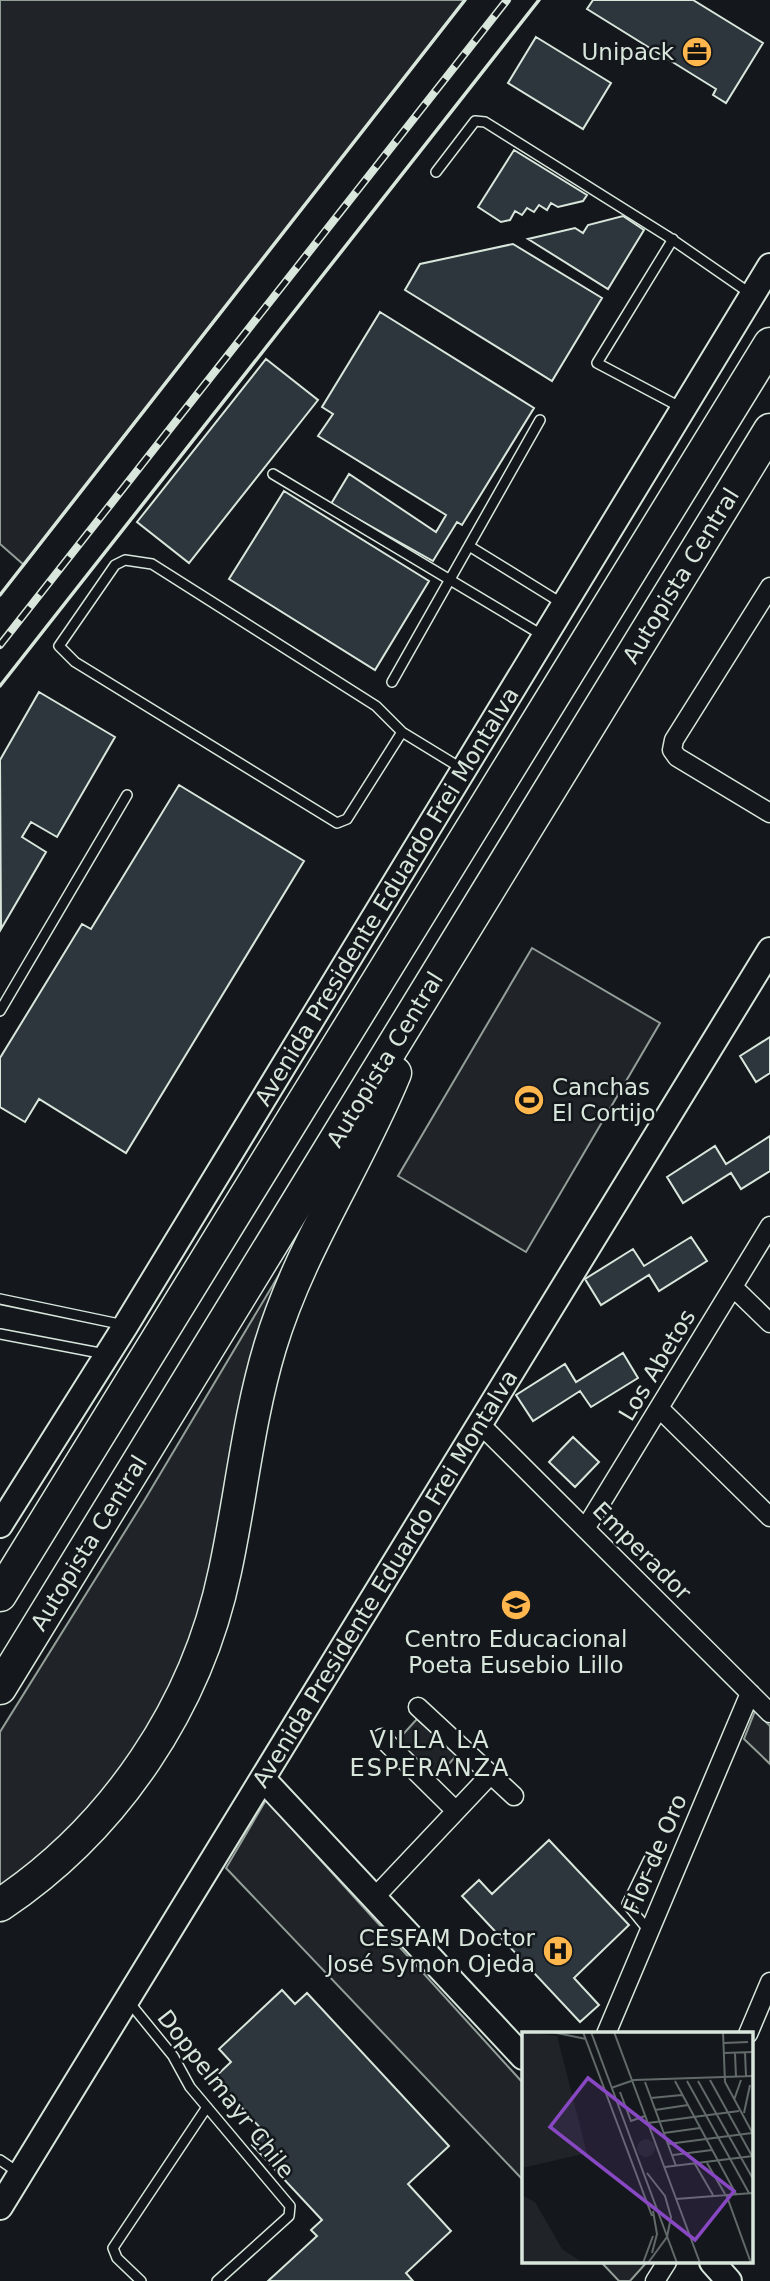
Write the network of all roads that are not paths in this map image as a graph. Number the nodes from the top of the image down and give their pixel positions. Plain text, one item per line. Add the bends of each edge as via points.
1 (436, 172) dead end
2 (673, 239) junction
3 (763, 282) edge
4 (770, 344) edge
5 (684, 409) junction
6 (540, 420) dead end
7 (770, 430) edge
8 (273, 474) dead end
9 (469, 546) junction
10 (450, 579) junction
11 (770, 587) edge
12 (564, 605) junction
13 (544, 637) junction
14 (393, 682) dead end
15 (402, 732) junction
16 (463, 770) junction
17 (127, 795) dead end
18 (770, 813) edge
19 (770, 950) edge
20 (423, 995) junction
21 (0, 1011) edge
22 (770, 1226) edge
23 (733, 1287) junction
24 (0, 1300) edge
25 (770, 1323) edge
26 (125, 1325) junction
27 (0, 1334) edge
28 (107, 1355) junction
29 (659, 1408) junction
30 (480, 1424) junction
31 (770, 1517) edge
32 (0, 1525) edge
33 (585, 1529) junction
34 (0, 1595) edge
35 (0, 1688) edge
36 (750, 1693) junction
37 (418, 1707) dead end
38 (770, 1713) edge
39 (382, 1738) dead end
40 (491, 1774) junction
41 (262, 1779) junction
42 (514, 1796) dead end
43 (456, 1811) junction
44 (649, 1859) dead end
45 (374, 1898) junction
46 (0, 1905) edge
47 (649, 1931) junction
48 (770, 1982) edge
49 (126, 1998) junction
50 (607, 2032) edge
51 (749, 2032) edge
52 (522, 2056) edge
53 (206, 2107) junction
54 (0, 2160) edge
55 (20, 2174) junction
56 (0, 2207) edge
57 (666, 2264) edge
58 (714, 2264) edge
59 (141, 2281) edge
60 (217, 2281) edge
61 (655, 2281) edge
62 (729, 2281) edge

1 - 2 lane via 475,121 485,122
2 - 3 lane
2 - 5 lane via 597,363
3 - 5 main road, Avenida Presidente Eduardo Frei Montalva
4 - 34 highway, Autopista Central
5 - 12 main road, Avenida Presidente Eduardo Frei Montalva
6 - 9 lane
7 - 20 highway, Autopista Central
8 - 10 lane
9 - 10 lane
9 - 12 lane
10 - 13 lane
10 - 14 lane
11 - 18 street via 672,750
12 - 13 main road, Avenida Presidente Eduardo Frei Montalva
13 - 16 main road, Avenida Presidente Eduardo Frei Montalva
15 - 15 lane via 347,819 337,823 75,662 59,646 115,565 125,559 138,560 152,564 376,706
15 - 16 lane
16 - 26 main road, Avenida Presidente Eduardo Frei Montalva
17 - 21 lane
19 - 30 main road, Avenida Presidente Eduardo Frei Montalva
20 - 35 highway, Autopista Central
20 - 46 highway via 380,1108 311,1243 270,1347 225,1573 197,1664 162,1734 125,1789 74,1845
22 - 23 street, Los Abetos
23 - 25 street
23 - 29 street, Los Abetos
24 - 26 lane
26 - 28 main road, Avenida Presidente Eduardo Frei Montalva
27 - 28 lane
28 - 32 main road, Avenida Presidente Eduardo Frei Montalva
29 - 31 street
29 - 33 street, Los Abetos
30 - 33 street, Emperador
30 - 41 main road, Avenida Presidente Eduardo Frei Montalva
33 - 36 street, Emperador
36 - 38 street, Emperador
36 - 47 street, Flor de Oro
37 - 40 street
39 - 43 street
40 - 42 street
40 - 43 street
41 - 45 main road
41 - 49 main road, Avenida Presidente Eduardo Frei Montalva
43 - 45 street
44 - 47 lane via 627,1904
45 - 52 main road
47 - 50 street, Flor de Oro
48 - 51 street
49 - 53 lane, Doppelmayr Chile via 173,2056
49 - 55 main road, Avenida Presidente Eduardo Frei Montalva
53 - 59 lane via 113,2248
53 - 60 lane, Doppelmayr Chile via 290,2206 289,2216
54 - 55 lane
55 - 56 main road, Avenida Presidente Eduardo Frei Montalva
57 - 61 street
58 - 62 main road

